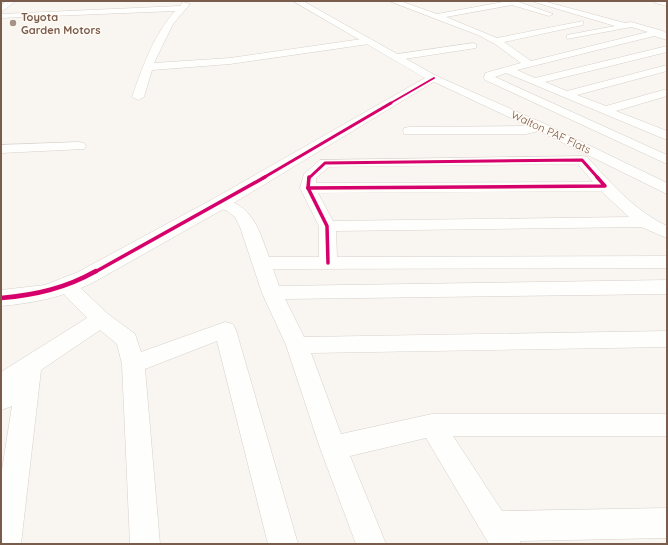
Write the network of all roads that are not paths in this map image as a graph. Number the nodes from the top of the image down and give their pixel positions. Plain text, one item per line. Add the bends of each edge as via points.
1 (12, 1) edge
2 (189, 1) edge
3 (297, 1) edge
4 (536, 1) edge
5 (658, 1) edge
6 (397, 2) edge
7 (509, 2) edge
8 (667, 3) edge
9 (417, 5) edge
10 (434, 7) dead end
11 (181, 8) junction
12 (1, 9) edge
13 (1, 16) edge
14 (436, 16) junction
15 (563, 18) dead end
16 (535, 20) dead end
17 (580, 23) junction
18 (624, 26) junction
19 (492, 29) dead end
20 (604, 30) junction
21 (478, 32) junction
22 (654, 34) junction
23 (667, 37) edge
24 (570, 38) dead end
25 (635, 38) junction
26 (369, 41) junction
27 (497, 41) junction
28 (473, 46) dead end
29 (667, 48) edge
30 (398, 57) junction
31 (528, 64) junction
32 (147, 67) junction
33 (667, 68) edge
34 (507, 70) junction
35 (434, 78) junction
36 (536, 81) junction
37 (667, 92) edge
38 (567, 94) junction
39 (138, 97) dead end
40 (606, 110) junction
41 (667, 122) edge
42 (541, 127) junction
43 (648, 128) junction
44 (409, 131) dead end
45 (667, 136) edge
46 (79, 146) dead end
47 (1, 149) edge
48 (667, 160) edge
49 (644, 177) junction
50 (605, 186) junction
51 (308, 188) junction
52 (667, 189) edge
53 (220, 203) junction
54 (644, 222) junction
55 (327, 226) junction
56 (667, 233) edge
57 (667, 262) edge
58 (263, 263) junction
59 (328, 263) junction
60 (66, 287) junction
61 (667, 287) edge
62 (272, 293) junction
63 (1, 298) edge
64 (101, 319) junction
65 (667, 339) edge
66 (297, 345) junction
67 (133, 364) junction
68 (1, 384) edge
69 (17, 387) edge
70 (432, 425) junction
71 (667, 425) edge
72 (333, 448) junction
73 (667, 523) edge
74 (501, 535) edge
75 (6, 544) edge
76 (145, 544) edge
77 (283, 544) edge
78 (371, 544) edge

1 - 12 street
2 - 11 street
3 - 26 street
4 - 18 street
5 - 8 street
6 - 9 street
7 - 14 street
7 - 16 street via 557,16
9 - 10 street
9 - 14 street
11 - 13 street
11 - 32 street via 171,20
14 - 21 street
15 - 17 street
17 - 20 street
17 - 27 street
18 - 20 street
18 - 22 street via 631,24 660,32
19 - 21 street
20 - 24 street
21 - 27 street
22 - 23 street
22 - 25 street
25 - 29 street
25 - 31 street
26 - 30 street
26 - 32 street via 230,61
27 - 31 street
28 - 30 street
29 - 36 street
30 - 35 street
31 - 34 street
32 - 39 street
33 - 38 street
34 - 36 street
34 - 48 street via 489,75 489,78
35 - 42 street, Walton PAF Flats
35 - 53 street
36 - 38 street
37 - 40 street
38 - 40 street
40 - 43 street
41 - 43 street
42 - 44 street via 526,130
42 - 49 street, Walton PAF Flats
43 - 45 street
46 - 47 street
49 - 50 street via 620,186
49 - 52 street, Walton PAF Flats
50 - 51 street
50 - 51 street via 582,160 324,163 309,177
50 - 54 street
51 - 55 street
53 - 58 street via 241,214
53 - 60 street
54 - 55 street
54 - 56 street
55 - 59 street
57 - 59 street
58 - 59 street
58 - 62 street
60 - 63 street via 51,292
60 - 64 street
61 - 62 street
62 - 66 street
64 - 67 street via 127,340
64 - 69 street
65 - 66 street
66 - 72 street
67 - 76 street
67 - 77 street via 225,330
68 - 69 street
69 - 75 street
70 - 71 street
70 - 72 street
70 - 74 street
72 - 78 street
73 - 74 street

